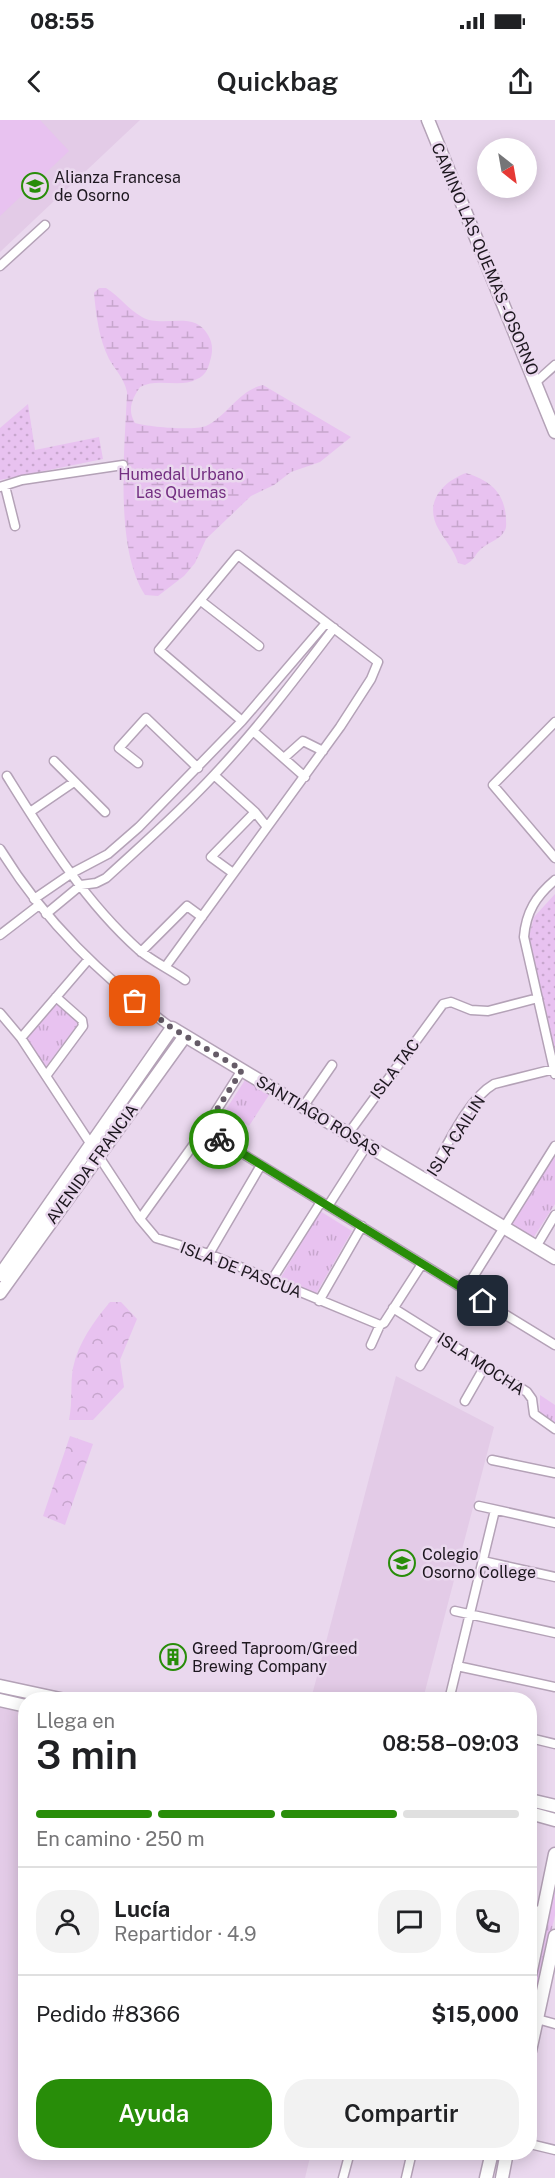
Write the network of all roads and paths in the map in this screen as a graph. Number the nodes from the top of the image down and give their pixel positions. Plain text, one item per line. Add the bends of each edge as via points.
1 (428, 120) edge
2 (45, 225) dead end
3 (0, 266) edge
4 (555, 365) edge
5 (536, 382) junction
6 (555, 432) edge
7 (123, 465) dead end
8 (2, 486) edge
9 (15, 526) dead end
10 (201, 601) junction
11 (330, 625) junction
12 (259, 646) dead end
13 (242, 721) junction
14 (555, 723) edge
15 (253, 731) junction
16 (323, 751) junction
17 (284, 758) junction
18 (54, 760) dead end
19 (138, 763) dead end
20 (198, 768) junction
21 (7, 776) dead end
22 (214, 776) junction
23 (305, 777) junction
24 (74, 782) junction
25 (105, 812) dead end
26 (255, 812) junction
27 (30, 813) junction
28 (267, 827) junction
29 (0, 849) edge
30 (555, 858) edge
31 (72, 873) junction
32 (233, 873) junction
33 (555, 880) edge
34 (81, 885) junction
35 (36, 902) junction
36 (46, 914) junction
37 (202, 917) junction
38 (0, 934) edge
39 (141, 952) junction
40 (88, 960) junction
41 (166, 966) junction
42 (185, 980) dead end
43 (56, 997) junction
44 (538, 998) junction
45 (0, 1013) edge
46 (172, 1028) junction
47 (184, 1036) junction
48 (21, 1038) junction
49 (332, 1065) dead end
50 (242, 1070) junction
51 (554, 1071) edge
52 (46, 1076) junction
53 (303, 1107) junction
54 (204, 1130) junction
55 (348, 1134) junction
56 (91, 1144) junction
57 (367, 1145) junction
58 (555, 1146) edge
59 (98, 1155) junction
60 (261, 1165) junction
61 (427, 1181) junction
62 (325, 1204) junction
63 (56, 1205) junction
64 (555, 1215) edge
65 (140, 1219) junction
66 (362, 1226) junction
67 (505, 1228) junction
68 (536, 1247) junction
69 (209, 1254) junction
70 (555, 1258) edge
71 (422, 1264) junction
72 (6, 1272) edge
73 (271, 1281) junction
74 (465, 1290) junction
75 (0, 1293) edge
76 (319, 1301) junction
77 (393, 1308) junction
78 (380, 1325) junction
79 (438, 1336) junction
80 (371, 1345) dead end
81 (555, 1345) edge
82 (420, 1366) dead end
83 (485, 1366) junction
84 (465, 1401) dead end
85 (555, 1429) edge
86 (492, 1460) dead end
87 (555, 1473) edge
88 (478, 1506) dead end
89 (495, 1510) junction
90 (555, 1523) edge
91 (483, 1561) junction
92 (555, 1576) edge
93 (455, 1611) dead end
94 (470, 1614) junction
95 (555, 1633) edge
96 (457, 1666) junction
97 (0, 1686) edge
98 (555, 1687) edge
99 (28, 1692) edge
100 (451, 1692) edge
101 (0, 1700) edge
102 (18, 1704) edge
103 (537, 1740) edge
104 (555, 1744) edge
105 (537, 1802) edge
106 (555, 1806) edge
107 (537, 1815) edge
108 (555, 1820) edge
109 (555, 1854) edge
110 (537, 1911) edge
111 (543, 1912) junction
112 (555, 1940) edge
113 (537, 1941) edge
114 (537, 2004) edge
115 (537, 2019) edge
116 (555, 2024) edge
117 (537, 2146) edge
118 (555, 2150) edge
119 (348, 2160) edge
120 (410, 2160) edge
121 (490, 2160) edge
122 (505, 2160) edge
123 (343, 2178) edge
124 (406, 2178) edge
125 (486, 2178) edge
126 (502, 2178) edge

1 - 5 street, CAMINO LAS QUEMAS - OSORNO
2 - 3 street
4 - 5 street
5 - 6 street, CAMINO LAS QUEMAS - OSORNO
7 - 8 street
8 - 9 street
10 - 11 street via 237,555
10 - 12 street
10 - 13 street via 159,650
11 - 13 street
11 - 15 street
11 - 16 street via 378,662
13 - 20 street
14 - 30 street via 493,785
15 - 17 street
15 - 22 street
16 - 17 street via 303,741
16 - 23 street
17 - 23 street
18 - 24 street
19 - 20 street via 119,748 146,718
20 - 31 street via 108,854
21 - 27 street
22 - 26 street
22 - 34 street via 106,878
23 - 28 street
24 - 25 street
24 - 27 street
26 - 28 street
26 - 32 street via 211,856
27 - 31 street
28 - 32 street
29 - 35 street, SANTIAGO ROSAS
31 - 34 street
31 - 35 street
32 - 37 street
33 - 44 street via 534,902 525,930
34 - 36 street
34 - 39 street via 106,918
35 - 36 street, SANTIAGO ROSAS
35 - 38 street
36 - 40 street, SANTIAGO ROSAS
37 - 39 street via 187,906
37 - 41 street
39 - 41 street
40 - 43 street
40 - 46 street, SANTIAGO ROSAS
41 - 42 street
43 - 48 street
43 - 52 street via 82,1020 83,1026
44 - 51 street
44 - 55 street, ISLA TAC via 488,1011 471,1010 451,1002 443,1004
45 - 48 street, ISLA DE PASCUA
46 - 47 street, SANTIAGO ROSAS
46 - 56 street, AVENIDA FRANCIA
47 - 50 street, SANTIAGO ROSAS
47 - 59 street, AVENIDA FRANCIA
48 - 52 street, ISLA DE PASCUA
49 - 53 street
50 - 53 street, SANTIAGO ROSAS
50 - 54 street
51 - 61 street, ISLA CAILIN via 494,1084 487,1089 469,1110
52 - 56 street, ISLA DE PASCUA
53 - 55 street, SANTIAGO ROSAS
54 - 60 street
54 - 65 street
55 - 57 street, SANTIAGO ROSAS
56 - 59 street, ISLA DE PASCUA
56 - 63 street, AVENIDA FRANCIA
57 - 61 street, SANTIAGO ROSAS
57 - 62 street
58 - 67 street
59 - 63 street, AVENIDA FRANCIA
59 - 65 street, ISLA DE PASCUA
60 - 62 street
60 - 69 street
61 - 67 street, SANTIAGO ROSAS
62 - 66 street
62 - 73 street
63 - 72 street, AVENIDA FRANCIA
64 - 68 street
65 - 69 street, ISLA DE PASCUA via 156,1238
66 - 71 street
66 - 76 street
67 - 68 street, SANTIAGO ROSAS
67 - 74 street
68 - 70 street, SANTIAGO ROSAS
69 - 73 street, ISLA DE PASCUA
71 - 74 street
71 - 77 street
72 - 75 street, AVENIDA FRANCIA
73 - 76 street, ISLA DE PASCUA
74 - 81 street
76 - 78 street, ISLA DE PASCUA
77 - 78 street
77 - 79 street, ISLA MOCHA
78 - 80 street
79 - 82 street
79 - 83 street, ISLA MOCHA
83 - 84 street
83 - 85 street, ISLA MOCHA via 529,1394 534,1414
86 - 87 street
88 - 89 street
89 - 90 street
89 - 91 street
91 - 92 street
91 - 94 street
93 - 94 street
94 - 95 street
94 - 96 street
96 - 98 street
96 - 100 street
97 - 99 street
101 - 102 street
103 - 104 street
105 - 106 street
107 - 108 street
109 - 111 street
110 - 111 street
111 - 113 street
112 - 114 street
115 - 116 street
117 - 118 street
119 - 123 street
120 - 124 street
121 - 125 street
122 - 126 street

